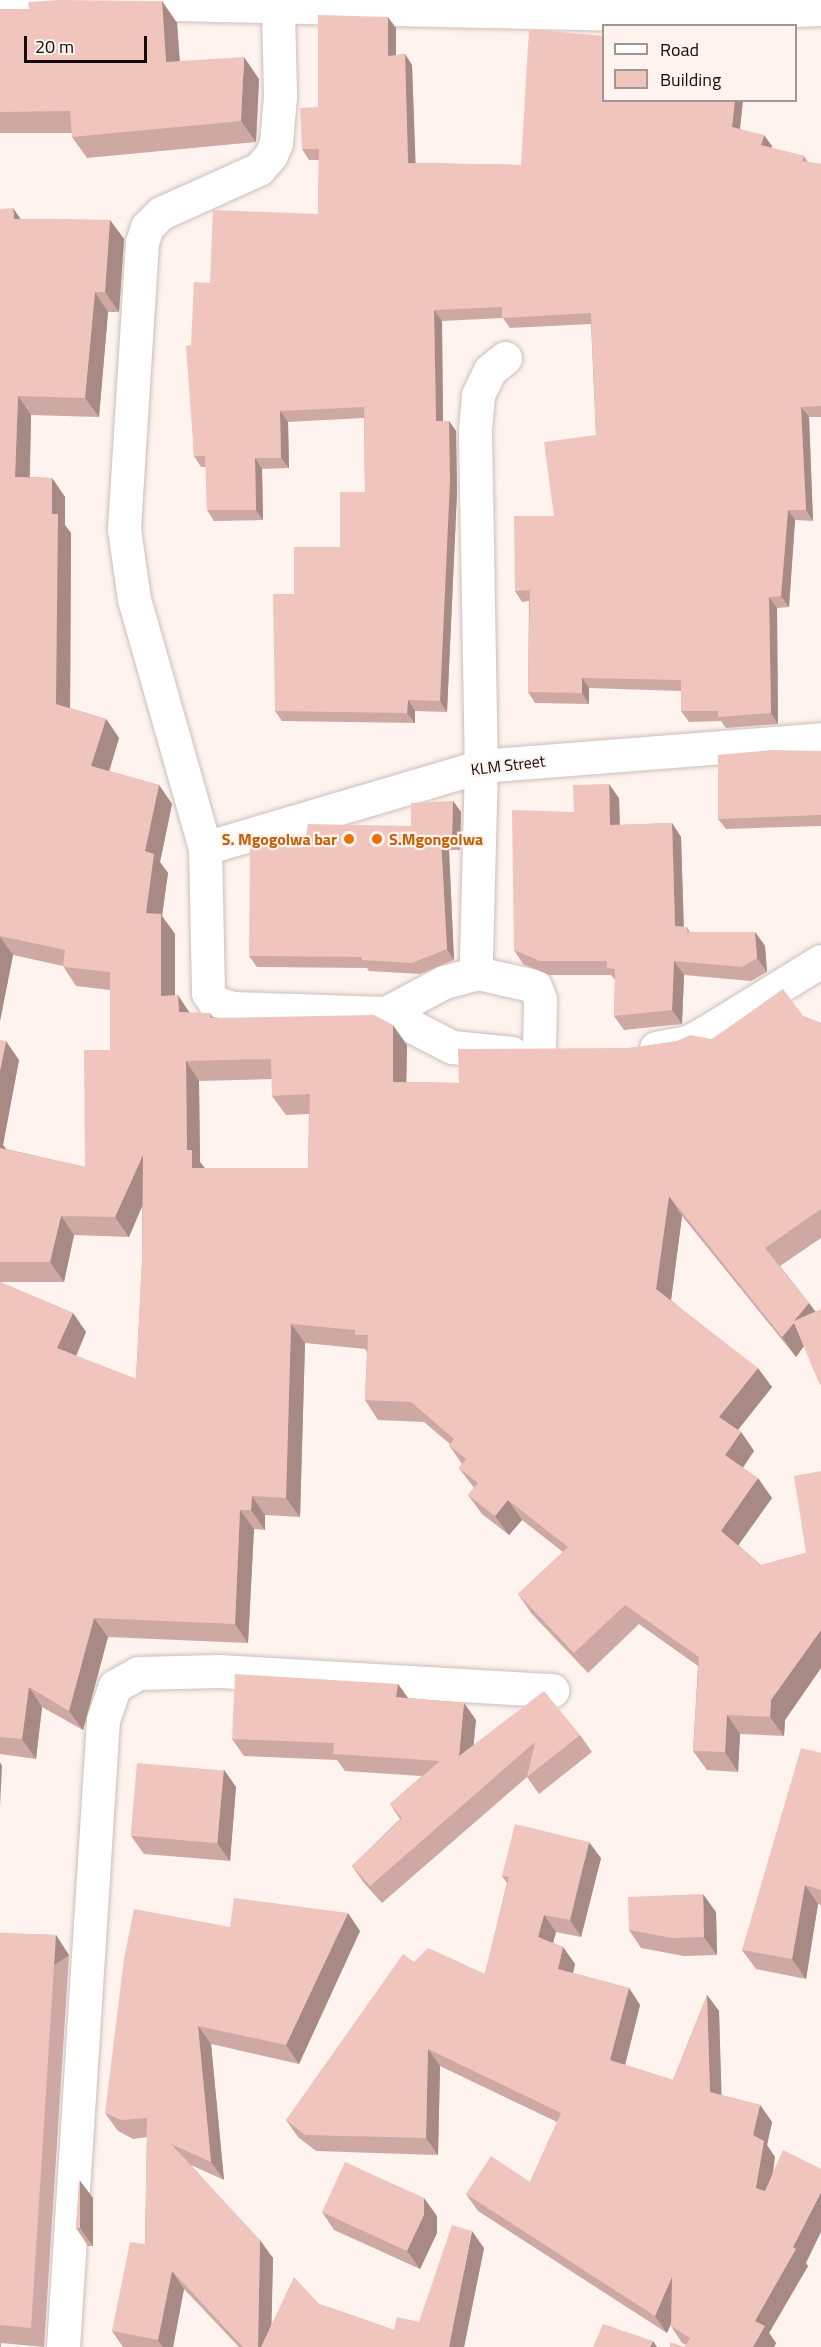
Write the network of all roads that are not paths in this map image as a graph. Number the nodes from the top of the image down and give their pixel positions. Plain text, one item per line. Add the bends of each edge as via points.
1 (0, 8) edge
2 (278, 8) junction
3 (821, 9) edge
4 (505, 358) dead end
5 (821, 739) edge
6 (481, 766) junction
7 (205, 848) junction
8 (821, 961) edge
9 (477, 973) junction
10 (386, 1013) junction
11 (631, 1050) edge
12 (573, 1051) edge
13 (539, 1052) junction
14 (552, 1690) dead end
15 (63, 2347) edge

1 - 2 street via 85,2
2 - 3 street via 425,7 667,15
2 - 7 street via 280,96 276,143 271,155 259,169 161,213 147,227 142,242 124,529 134,599
4 - 6 street via 490,370 478,395 475,431
5 - 6 street, KLM Street
6 - 7 street, KLM Street
6 - 9 street
7 - 10 street via 205,980 214,1002 233,1008
8 - 11 street via 688,1042
9 - 10 street via 444,982
9 - 13 street via 535,986 540,999
10 - 13 street via 452,1047
12 - 13 street
14 - 15 street via 219,1671 138,1673 115,1686 103,1720

